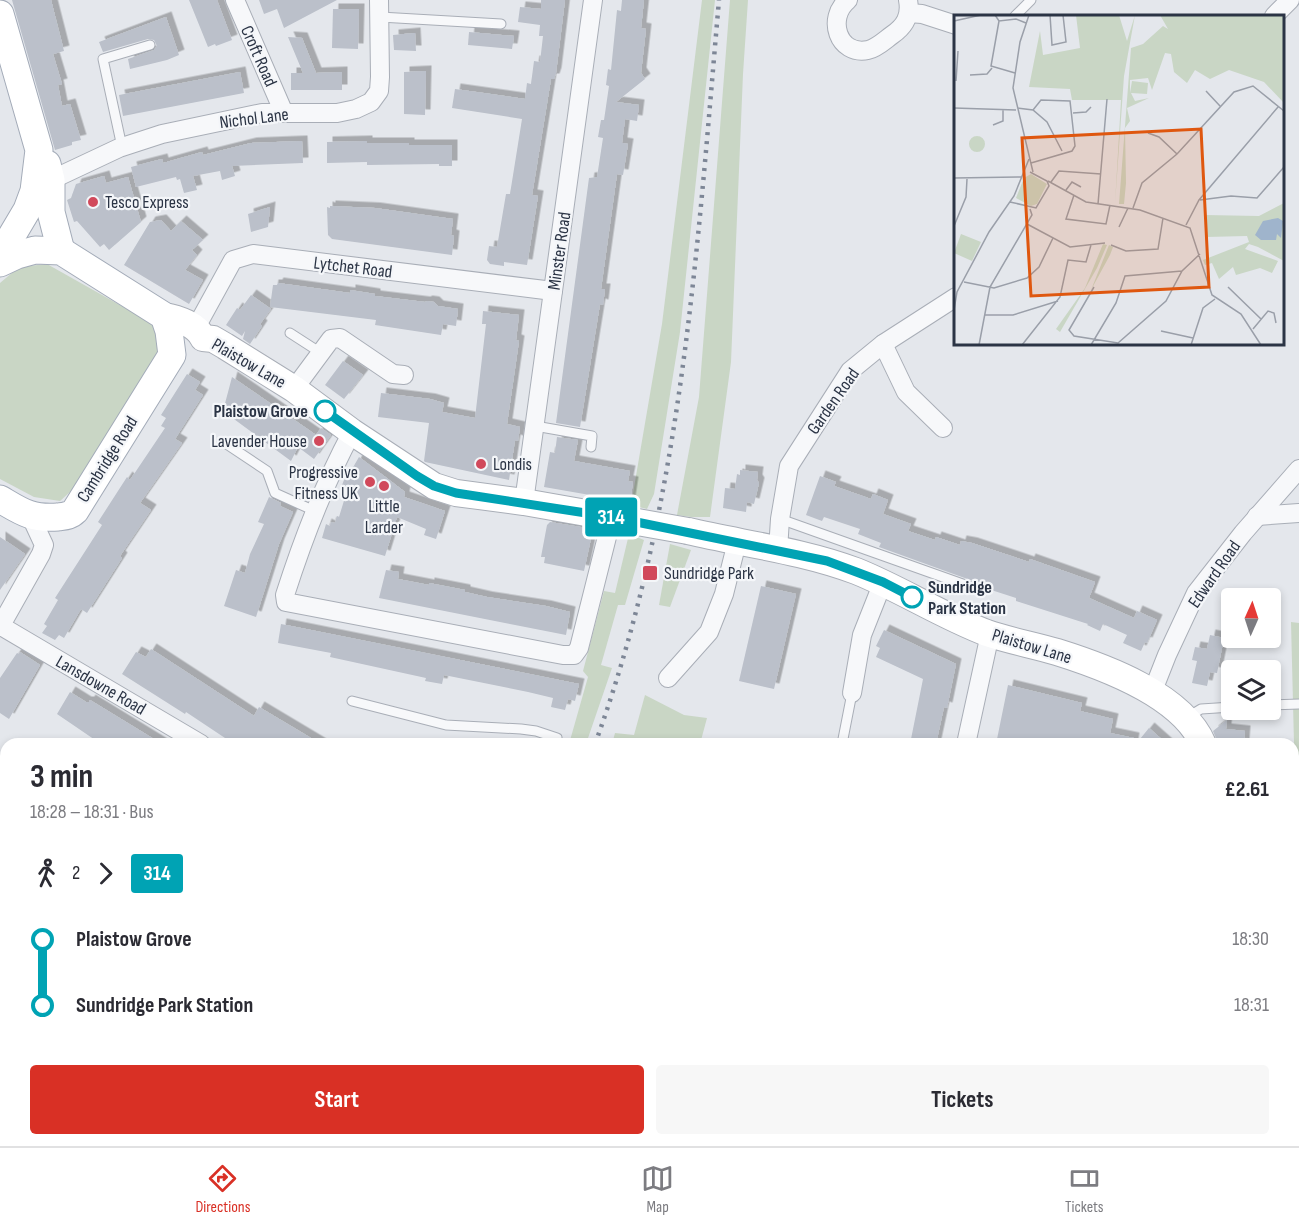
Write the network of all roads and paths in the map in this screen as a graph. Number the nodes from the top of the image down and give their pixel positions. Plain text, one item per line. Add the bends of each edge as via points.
1 (235, 0) edge
2 (593, 0) edge
3 (848, 0) edge
4 (1031, 0) edge
5 (1290, 0) edge
6 (909, 6) edge
7 (379, 9) edge
8 (0, 14) edge
9 (1016, 15) edge
10 (1275, 15) edge
11 (501, 24) dead end
12 (954, 24) edge
13 (150, 45) dead end
14 (284, 113) junction
15 (122, 147) junction
16 (39, 150) junction
17 (51, 180) junction
18 (61, 251) junction
19 (0, 262) edge
20 (553, 291) junction
21 (954, 298) edge
22 (164, 316) junction
23 (197, 332) junction
24 (290, 333) dead end
25 (883, 344) junction
26 (321, 353) junction
27 (172, 355) junction
28 (404, 375) dead end
29 (294, 388) junction
30 (536, 426) junction
31 (943, 428) dead end
32 (352, 432) junction
33 (225, 443) dead end
34 (591, 447) dead end
35 (1299, 469) edge
36 (0, 499) edge
37 (524, 502) junction
38 (315, 510) junction
39 (1299, 513) edge
40 (1257, 516) junction
41 (31, 517) junction
42 (619, 518) junction
43 (780, 519) junction
44 (737, 542) junction
45 (778, 550) junction
46 (883, 582) junction
47 (971, 587) dead end
48 (0, 627) edge
49 (990, 634) junction
50 (668, 678) dead end
51 (852, 693) joint
52 (1152, 693) junction
53 (352, 700) dead end
54 (1299, 704) edge
55 (1281, 705) edge
56 (1221, 707) edge
57 (1186, 718) junction
58 (178, 738) edge
59 (558, 738) edge
60 (843, 738) edge
61 (967, 738) edge
62 (1199, 738) edge

1 - 14 street, Croft Road
2 - 20 street, Minster Road
3 - 6 street via 839,9 836,27 844,43 860,50 877,46 904,26
4 - 9 lane
5 - 10 street
6 - 12 street
7 - 11 lane
7 - 14 street, Nichol Lane via 379,91 371,102 337,113
8 - 16 main road
13 - 15 lane via 103,59
14 - 15 street, Nichol Lane via 262,113
15 - 17 street, Nichol Lane
16 - 17 main road
16 - 19 main road via 34,191
17 - 18 main road via 51,212
18 - 19 main road via 35,250
18 - 22 main road, Plaistow Lane
20 - 23 street, Lytchet Road via 253,254 233,260
20 - 30 street, Minster Road
21 - 25 street, Garden Road
22 - 23 street, Plaistow Lane
22 - 27 main road
23 - 27 street, Cambridge Road via 190,343
23 - 29 street, Plaistow Lane
24 - 26 lane
25 - 31 street via 906,392
25 - 43 street, Garden Road via 850,371 789,466
26 - 28 street via 332,339 340,338 393,374
26 - 29 street
27 - 41 main road, Cambridge Road via 75,511 70,516
29 - 32 street, Plaistow Lane
30 - 34 lane via 592,436
30 - 37 street, Minster Road
32 - 37 street, Plaistow Lane via 434,486 456,493
32 - 38 street
33 - 38 lane via 267,471 275,493
35 - 40 street, Edward Road
36 - 41 main road
37 - 42 street, Plaistow Lane
38 - 42 street via 295,563 286,602 563,655 574,655 579,648
39 - 40 street
40 - 52 street, Edward Road via 1196,593
41 - 48 street via 44,545 39,561
42 - 44 street, Plaistow Lane, bridge
43 - 45 street, Garden Road
43 - 47 lane
44 - 45 street, Plaistow Lane
44 - 50 street via 724,594 709,632
45 - 46 street, Plaistow Lane via 827,561
46 - 49 street, Plaistow Lane
46 - 51 street via 862,635
48 - 58 street, Lansdowne Road
49 - 52 street, Plaistow Lane via 1068,656
49 - 61 street
51 - 60 lane
52 - 57 street, Plaistow Lane
53 - 59 lane via 446,725 536,731
54 - 55 lane
56 - 57 lane via 1201,709
57 - 62 street, Plaistow Lane

